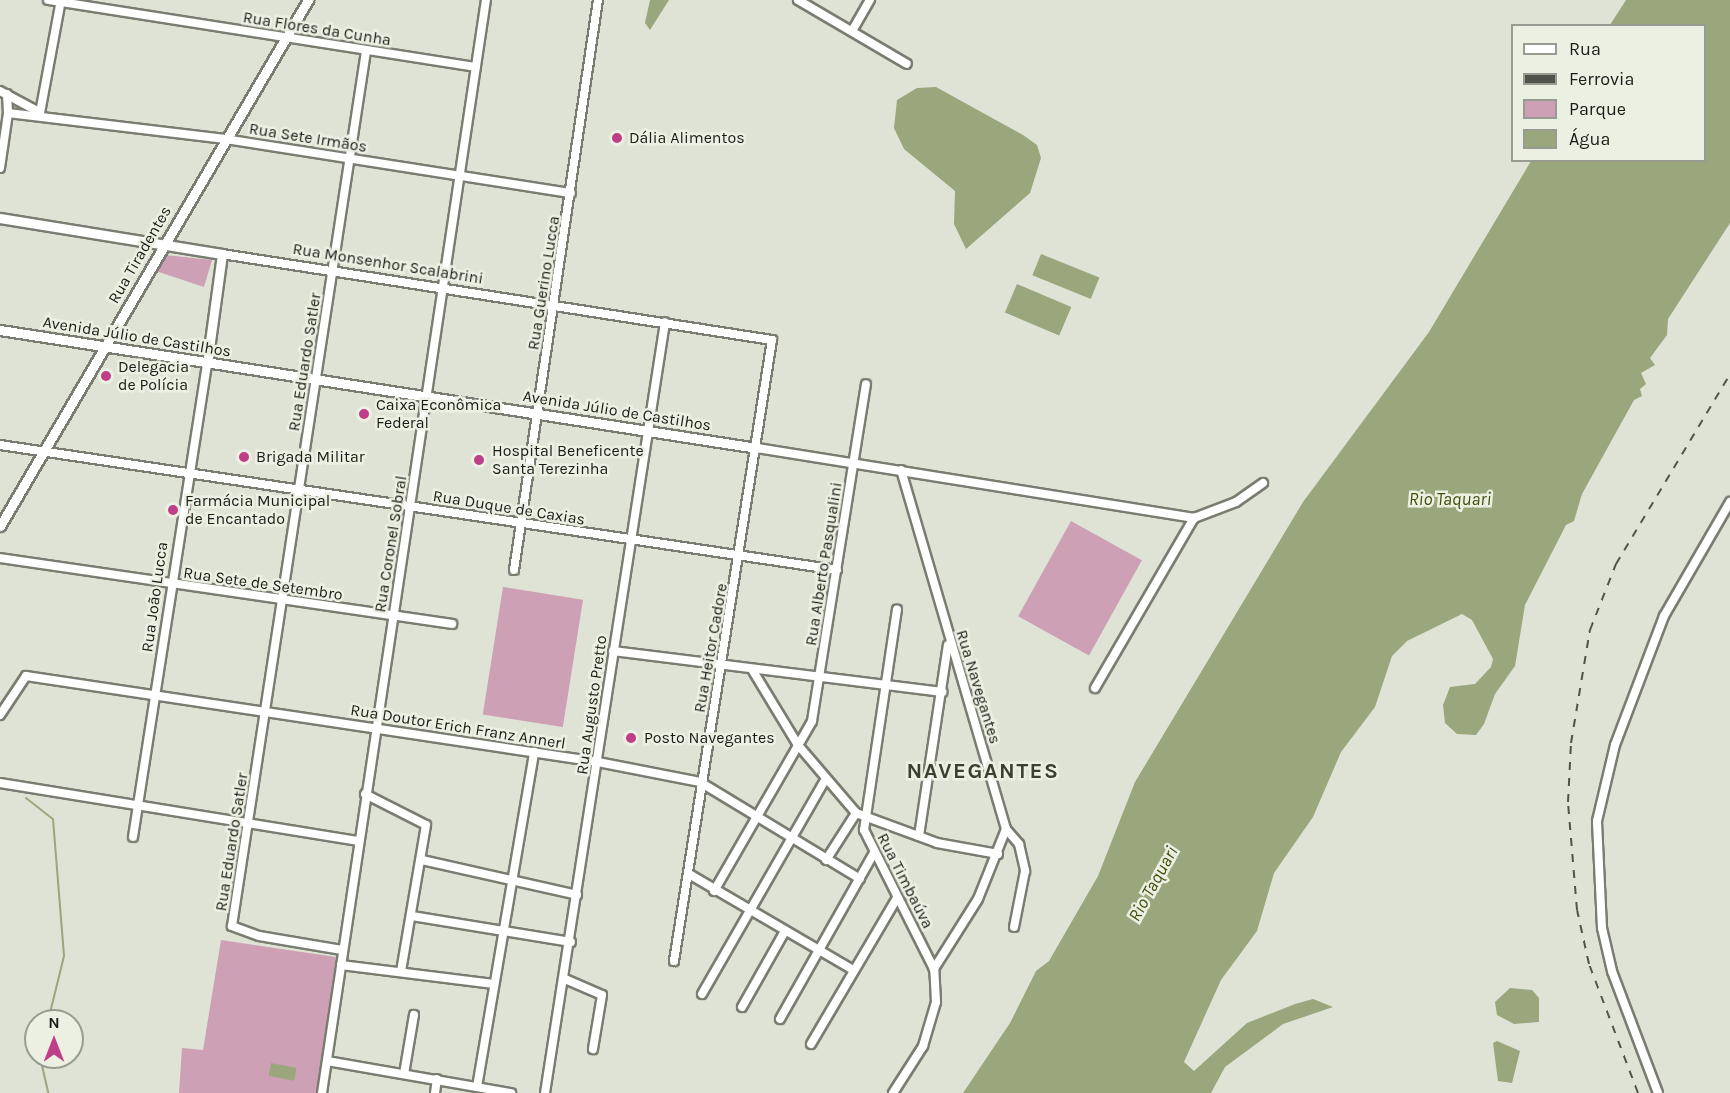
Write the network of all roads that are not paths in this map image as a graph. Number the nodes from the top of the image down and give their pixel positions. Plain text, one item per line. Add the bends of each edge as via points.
1 (48, 0) edge
2 (308, 0) edge
3 (486, 0) edge
4 (598, 0) edge
5 (798, 0) edge
6 (870, 0) edge
7 (61, 1) edge
8 (852, 31) junction
9 (286, 38) junction
10 (366, 51) junction
11 (907, 64) dead end
12 (476, 67) junction
13 (4, 93) edge
14 (8, 113) junction
15 (40, 113) junction
16 (225, 139) junction
17 (350, 159) junction
18 (0, 168) edge
19 (459, 177) junction
20 (571, 193) junction
21 (0, 218) edge
22 (163, 245) junction
23 (222, 254) junction
24 (333, 271) junction
25 (444, 288) junction
26 (555, 304) junction
27 (665, 321) junction
28 (0, 330) edge
29 (772, 340) joint
30 (104, 347) junction
31 (207, 363) junction
32 (315, 381) junction
33 (866, 384) dead end
34 (428, 398) junction
35 (537, 414) junction
36 (650, 430) junction
37 (0, 445) edge
38 (757, 448) junction
39 (43, 452) junction
40 (855, 463) junction
41 (901, 470) junction
42 (188, 472) junction
43 (1263, 483) dead end
44 (300, 491) junction
45 (1730, 502) edge
46 (411, 507) junction
47 (1194, 518) junction
48 (521, 524) junction
49 (0, 526) edge
50 (630, 540) junction
51 (741, 557) junction
52 (0, 558) edge
53 (514, 570) dead end
54 (837, 570) junction
55 (172, 585) junction
56 (282, 602) junction
57 (897, 609) dead end
58 (394, 615) junction
59 (452, 624) dead end
60 (949, 642) junction
61 (613, 651) junction
62 (723, 668) junction
63 (753, 671) junction
64 (819, 678) junction
65 (883, 686) junction
66 (1095, 688) dead end
67 (942, 692) junction
68 (156, 694) junction
69 (265, 713) junction
70 (0, 715) edge
71 (376, 728) junction
72 (798, 745) junction
73 (534, 752) junction
74 (598, 762) junction
75 (825, 780) junction
76 (700, 782) junction
77 (0, 783) edge
78 (365, 794) junction
79 (137, 804) junction
80 (856, 813) junction
81 (865, 816) junction
82 (758, 818) junction
83 (249, 820) junction
84 (1006, 829) junction
85 (919, 836) junction
86 (133, 837) dead end
87 (792, 839) junction
88 (357, 841) junction
89 (874, 853) junction
90 (998, 854) junction
91 (422, 860) junction
92 (826, 860) junction
93 (689, 874) junction
94 (511, 876) junction
95 (860, 879) junction
96 (714, 891) junction
97 (577, 895) junction
98 (897, 898) junction
99 (748, 911) junction
100 (412, 916) junction
101 (1014, 927) dead end
102 (500, 931) junction
103 (785, 932) junction
104 (571, 942) junction
105 (342, 950) junction
106 (819, 950) junction
107 (674, 961) dead end
108 (341, 965) junction
109 (934, 969) junction
110 (853, 970) junction
111 (401, 972) junction
112 (565, 979) junction
113 (494, 984) junction
114 (702, 994) dead end
115 (742, 1007) dead end
116 (414, 1015) dead end
117 (780, 1019) dead end
118 (811, 1044) dead end
119 (593, 1049) dead end
120 (327, 1061) junction
121 (404, 1074) junction
122 (437, 1079) junction
123 (477, 1087) junction
124 (322, 1093) edge
125 (435, 1093) edge
126 (510, 1093) edge
127 (545, 1093) edge
128 (893, 1093) edge
129 (1658, 1093) edge

1 - 7 street, Rua Flores da Cunha
2 - 9 street, Rua Tiradentes
3 - 12 street, Rua Coronel Sobral
4 - 20 street, Rua Guerino Lucca
5 - 8 street
6 - 8 street
7 - 9 street, Rua Flores da Cunha
7 - 15 street
8 - 11 street
9 - 10 street, Rua Flores da Cunha
9 - 16 street, Rua Tiradentes
10 - 12 street, Rua Flores da Cunha
10 - 17 street, Rua Eduardo Satler
12 - 19 street, Rua Coronel Sobral
13 - 14 street
13 - 15 street
14 - 15 street
14 - 18 street
15 - 16 street, Rua Sete Irmãos
16 - 17 street, Rua Sete Irmãos
16 - 22 street, Rua Tiradentes
17 - 19 street, Rua Sete Irmãos
17 - 24 street, Rua Eduardo Satler
19 - 20 street, Rua Sete Irmãos
19 - 25 street, Rua Coronel Sobral
20 - 26 street, Rua Guerino Lucca
21 - 22 street, Rua Monsenhor Scalabrini
22 - 23 street, Rua Monsenhor Scalabrini
22 - 30 street, Rua Tiradentes
23 - 24 street, Rua Monsenhor Scalabrini
23 - 31 street, Rua João Lucca
24 - 25 street, Rua Monsenhor Scalabrini
24 - 32 street, Rua Eduardo Satler
25 - 26 street, Rua Monsenhor Scalabrini
25 - 34 street, Rua Coronel Sobral
26 - 27 street, Rua Monsenhor Scalabrini
26 - 35 street, Rua Guerino Lucca
27 - 29 street, Rua Monsenhor Scalabrini
27 - 36 street, Rua Augusto Pretto
28 - 30 street, Avenida Júlio de Castilhos
29 - 38 street, Rua Heitor Cadore
30 - 31 street, Avenida Júlio de Castilhos
30 - 39 street, Rua Tiradentes
31 - 32 street, Avenida Júlio de Castilhos
31 - 42 street, Rua João Lucca
32 - 34 street, Avenida Júlio de Castilhos
32 - 44 street, Rua Eduardo Satler
33 - 40 street, Rua Alberto Pasqualini
34 - 35 street, Avenida Júlio de Castilhos
34 - 46 street, Rua Coronel Sobral
35 - 36 street, Avenida Júlio de Castilhos
35 - 48 street, Rua Guerino Lucca
36 - 38 street, Avenida Júlio de Castilhos
36 - 50 street, Rua Augusto Pretto
37 - 39 street, Rua Duque de Caxias
38 - 40 street, Avenida Júlio de Castilhos
38 - 51 street, Rua Heitor Cadore
39 - 42 street, Rua Duque de Caxias
39 - 49 street, Rua Tiradentes
40 - 41 street, Avenida Júlio de Castilhos
40 - 54 street, Rua Alberto Pasqualini
41 - 47 street, Avenida Júlio de Castilhos
41 - 60 street, Rua Navegantes
42 - 44 street, Rua Duque de Caxias
42 - 55 street, Rua João Lucca
43 - 47 street via 1236,502
44 - 46 street, Rua Duque de Caxias
44 - 56 street, Rua Eduardo Satler
45 - 129 street via 1664,616 1615,745 1597,821 1602,927 1612,971
46 - 48 street, Rua Duque de Caxias
46 - 58 street, Rua Coronel Sobral
47 - 66 street
48 - 50 street, Rua Duque de Caxias
48 - 53 street, Rua Guerino Lucca
50 - 51 street, Rua Duque de Caxias
50 - 61 street, Rua Augusto Pretto
51 - 54 street, Rua Duque de Caxias
51 - 62 street, Rua Heitor Cadore
52 - 55 street, Rua Sete de Setembro
54 - 64 street, Rua Alberto Pasqualini
55 - 56 street, Rua Sete de Setembro
55 - 68 street, Rua João Lucca
56 - 58 street, Rua Sete de Setembro
56 - 69 street, Rua Eduardo Satler
57 - 65 street
58 - 59 street, Rua Sete de Setembro
58 - 71 street, Rua Coronel Sobral
60 - 67 street
60 - 84 street, Rua Navegantes
61 - 62 street
61 - 74 street, Rua Augusto Pretto
62 - 63 street
62 - 76 street, Rua Heitor Cadore
63 - 64 street
63 - 72 street, Rua Timbaúva
64 - 65 street
64 - 72 street, Rua Alberto Pasqualini via 812,721
65 - 67 street
65 - 81 street
67 - 85 street
68 - 69 street, Rua Doutor Erich Franz Annerl
68 - 70 street, Rua Doutor Erich Franz Annerl via 26,676
68 - 79 street, Rua João Lucca
69 - 71 street, Rua Doutor Erich Franz Annerl
69 - 83 street, Rua Eduardo Satler
71 - 73 street, Rua Doutor Erich Franz Annerl
71 - 78 street, Rua Coronel Sobral
72 - 75 street, Rua Timbaúva
72 - 82 street, Rua Alberto Pasqualini
73 - 74 street, Rua Doutor Erich Franz Annerl
73 - 94 street
74 - 76 street, Rua Doutor Erich Franz Annerl
74 - 97 street, Rua Augusto Pretto
75 - 80 street, Rua Timbaúva
75 - 87 street
76 - 82 street, Rua Doutor Erich Franz Annerl
76 - 93 street, Rua Heitor Cadore
77 - 79 street
78 - 88 street, Rua Coronel Sobral
78 - 91 street via 426,825
79 - 83 street
79 - 86 street, Rua João Lucca
80 - 81 street, Rua Timbaúva
80 - 92 street
81 - 85 street
81 - 89 street, Rua Timbaúva
82 - 87 street, Rua Doutor Erich Franz Annerl
82 - 96 street, Rua Alberto Pasqualini
83 - 88 street
83 - 105 street, Rua Eduardo Satler via 232,926 259,936
84 - 90 street
84 - 101 street, Rua Navegantes via 1018,844 1025,871
85 - 90 street
87 - 92 street, Rua Doutor Erich Franz Annerl
87 - 99 street
88 - 105 street, Rua Coronel Sobral
89 - 95 street
89 - 98 street, Rua Timbaúva
90 - 109 street via 978,899
91 - 94 street
91 - 100 street
92 - 95 street, Rua Doutor Erich Franz Annerl
93 - 96 street
93 - 107 street, Rua Heitor Cadore
94 - 97 street
94 - 102 street
95 - 106 street
96 - 99 street
97 - 104 street, Rua Augusto Pretto
98 - 109 street, Rua Timbaúva
98 - 110 street
99 - 103 street
99 - 114 street
100 - 102 street
100 - 111 street
102 - 104 street
102 - 113 street
103 - 106 street
103 - 115 street
104 - 112 street, Rua Augusto Pretto
105 - 108 street, Rua Coronel Sobral
106 - 110 street
106 - 117 street
108 - 111 street
108 - 120 street, Rua Coronel Sobral
109 - 128 street, Rua Timbaúva via 935,1014 924,1046
110 - 118 street
111 - 113 street
112 - 119 street via 602,995
112 - 127 street, Rua Augusto Pretto
113 - 123 street
116 - 121 street
120 - 121 street
120 - 124 street, Rua Coronel Sobral
121 - 122 street
122 - 123 street
122 - 125 street
123 - 126 street

